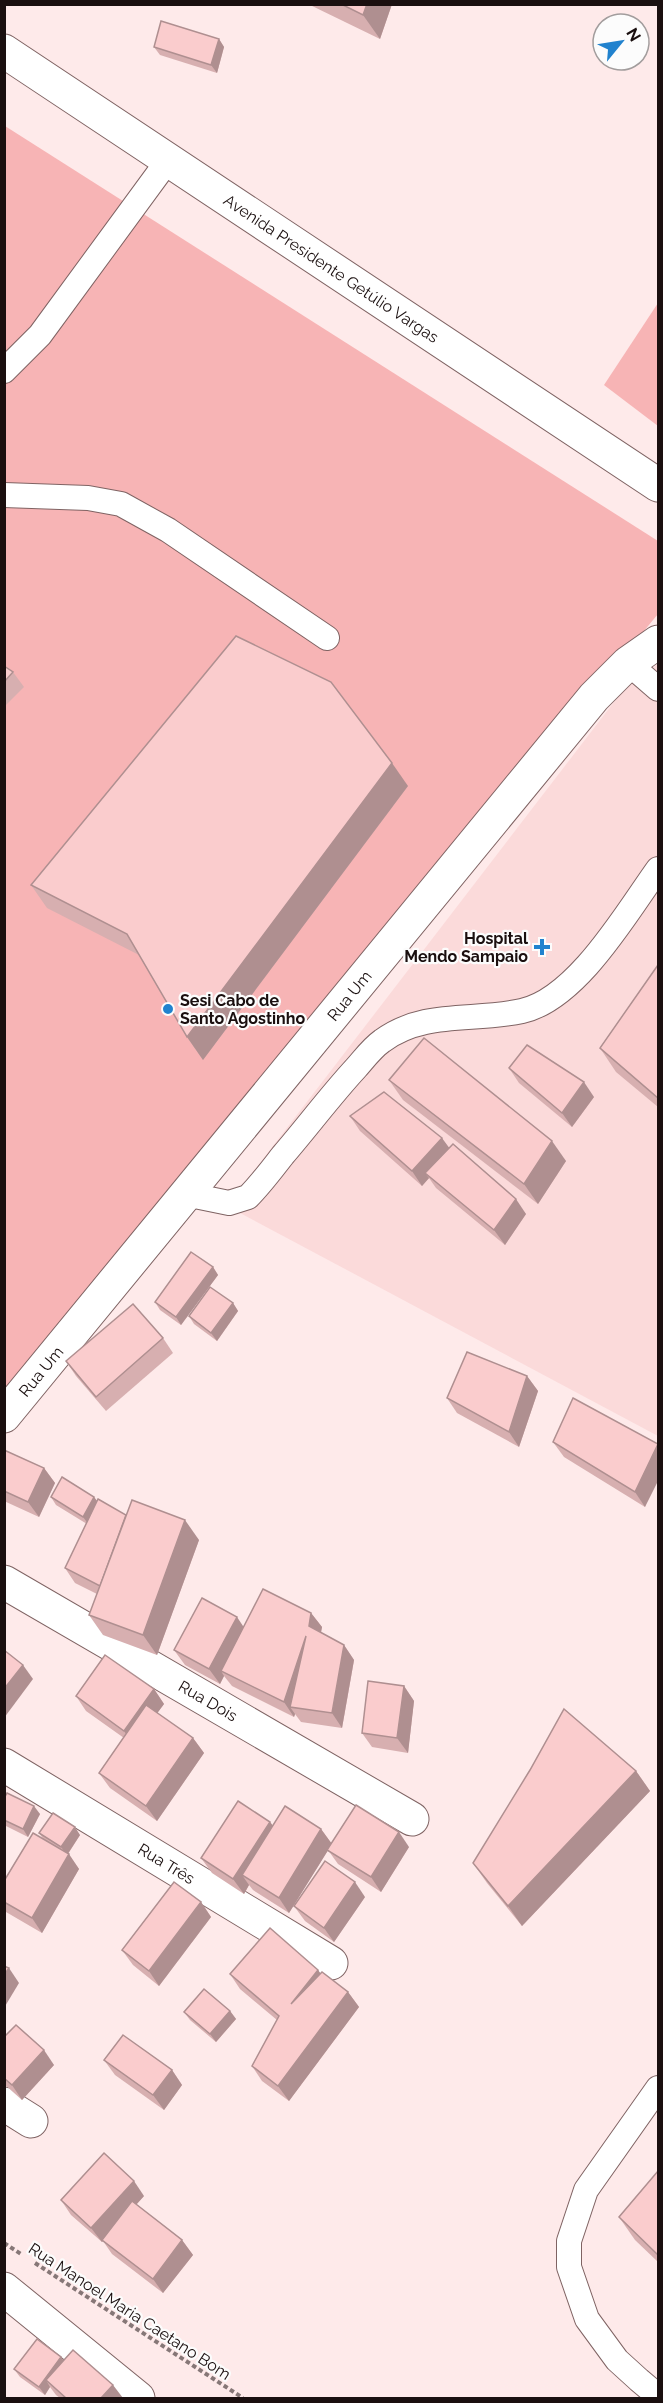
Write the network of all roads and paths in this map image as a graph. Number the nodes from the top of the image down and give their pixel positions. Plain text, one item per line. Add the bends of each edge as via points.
1 (4, 51) edge
2 (169, 159) junction
3 (4, 371) edge
4 (658, 485) edge
5 (4, 495) edge
6 (327, 638) dead end
7 (658, 642) edge
8 (628, 663) junction
9 (658, 689) edge
10 (658, 869) edge
11 (185, 1194) junction
12 (4, 1416) edge
13 (4, 1582) edge
14 (4, 1765) edge
15 (412, 1819) dead end
16 (331, 1964) dead end
17 (658, 2088) edge
18 (4, 2243) edge
19 (24, 2256) dead end
20 (34, 2262) dead end
21 (4, 2289) edge
22 (658, 2396) edge
23 (138, 2398) edge
24 (243, 2398) edge

1 - 2 street, Avenida Presidente Getúlio Vargas
2 - 3 lane via 40,335
2 - 4 street, Avenida Presidente Getúlio Vargas
5 - 6 lane via 88,498 121,504 168,530
7 - 8 street, Rua Um
8 - 9 lane
8 - 11 street, Rua Um via 594,697
10 - 11 lane via 588,965 546,1001 524,1011 418,1022 398,1031 380,1043 348,1077 248,1197 229,1203
11 - 12 street, Rua Um
13 - 15 street, Rua Dois
14 - 16 street, Rua Três
17 - 22 lane via 586,2190 569,2241 569,2267 587,2319 617,2360
18 - 19 path, Rua Manoel Maria Caetano Bom
20 - 24 path, Rua Manoel Maria Caetano Bom
21 - 23 street

